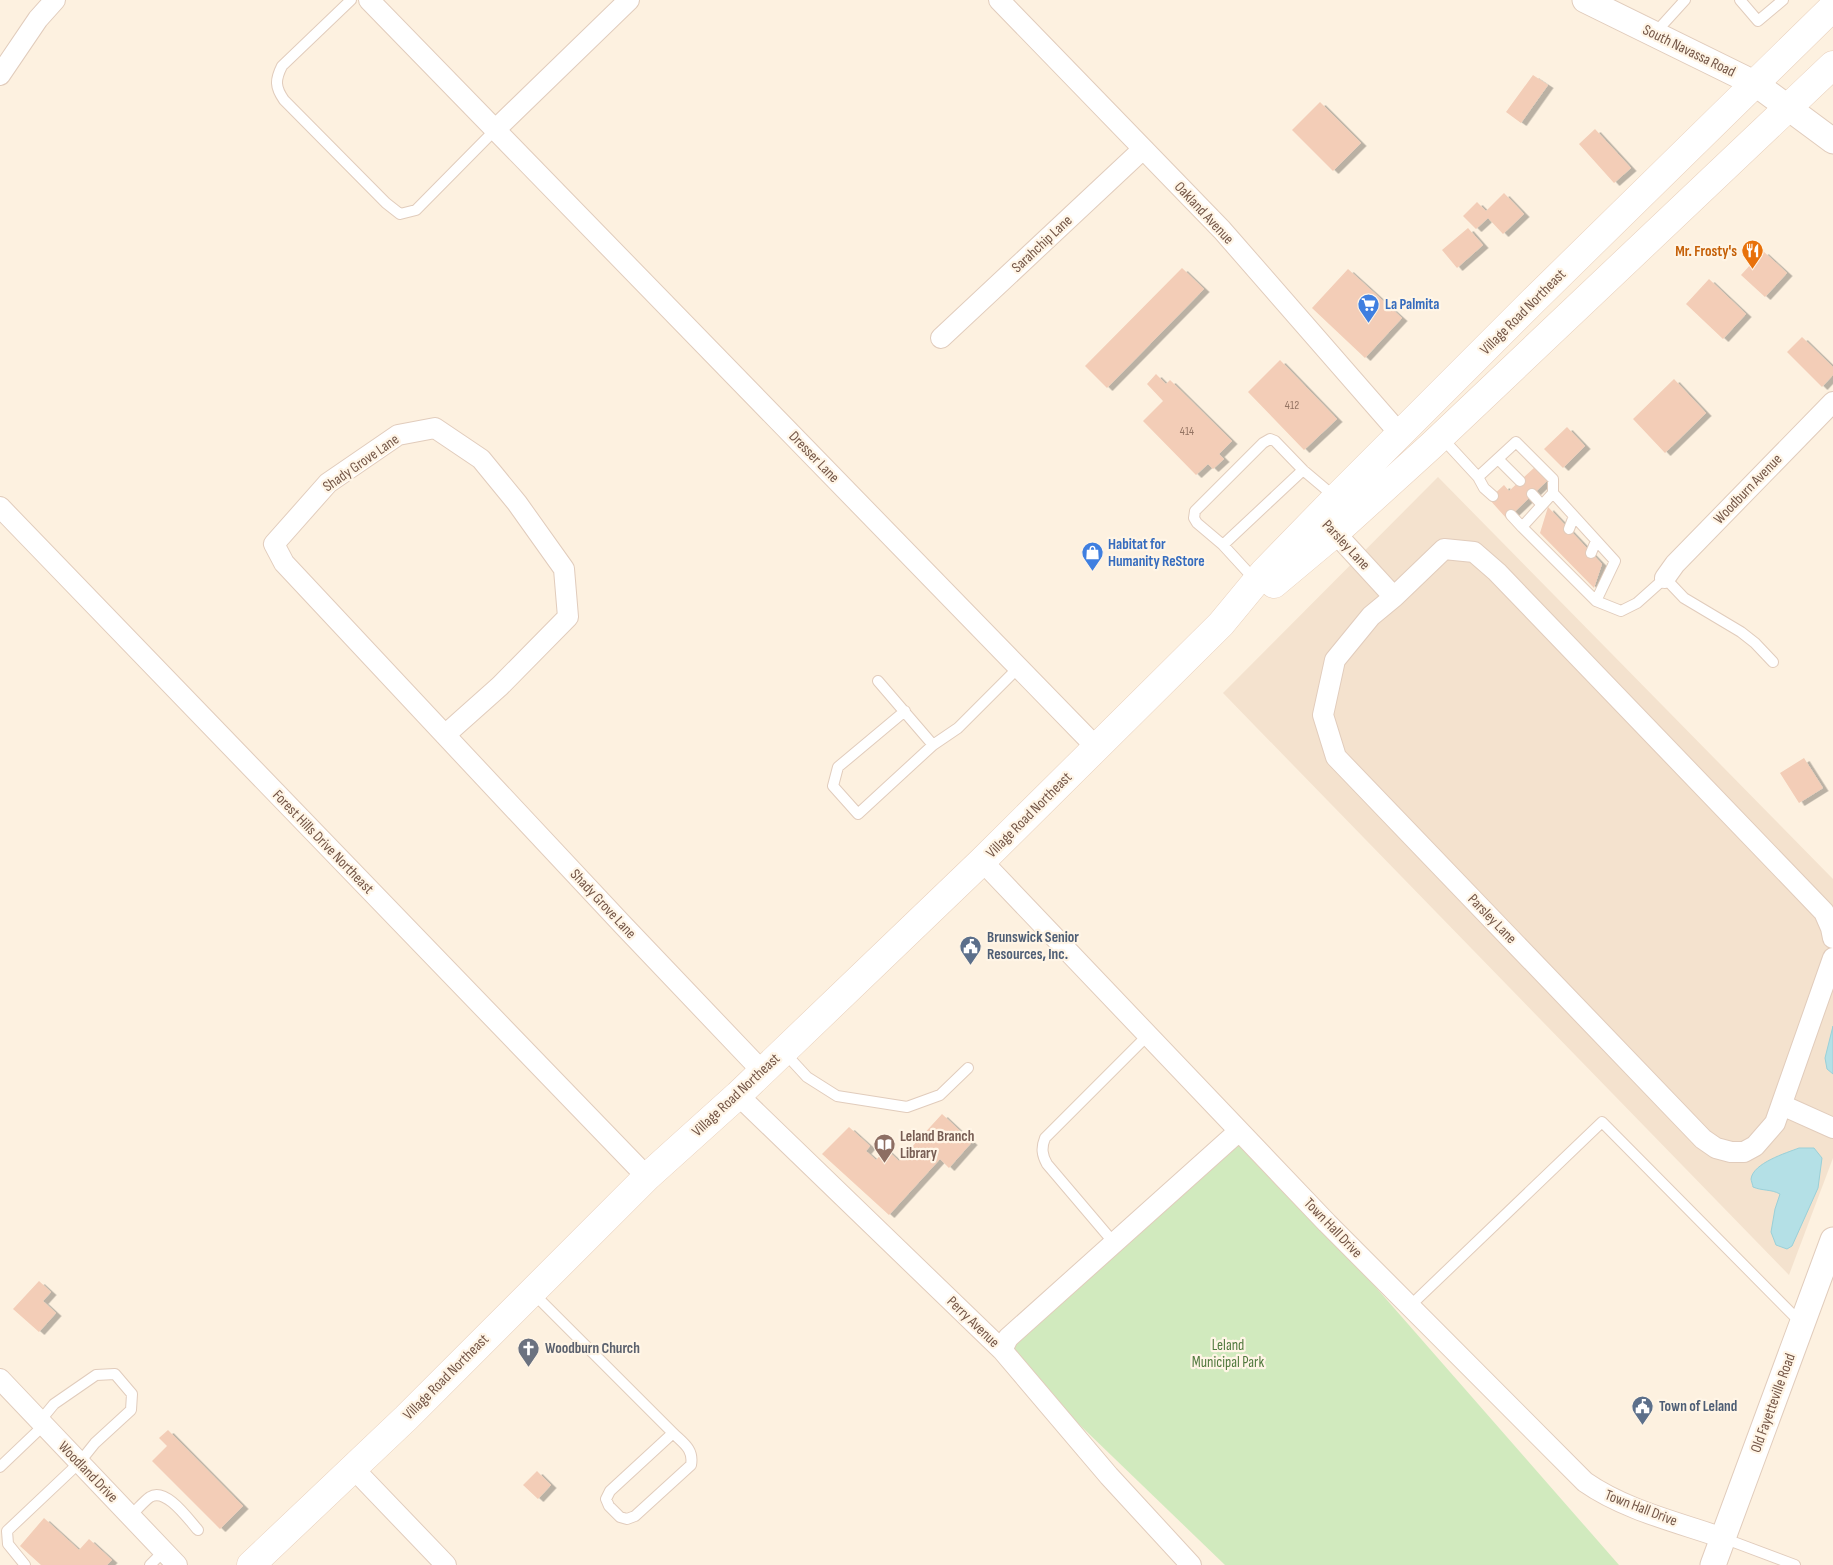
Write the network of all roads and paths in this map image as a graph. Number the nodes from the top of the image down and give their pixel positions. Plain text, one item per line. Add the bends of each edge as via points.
1 (55, 0) edge
2 (351, 0) edge
3 (369, 0) edge
4 (629, 0) edge
5 (999, 0) edge
6 (1585, 0) edge
7 (1685, 0) edge
8 (1740, 0) edge
9 (1782, 0) edge
10 (1833, 8) edge
11 (1655, 34) junction
12 (1833, 64) edge
13 (0, 75) edge
14 (1756, 84) junction
15 (1789, 107) junction
16 (495, 130) junction
17 (1833, 141) edge
18 (1143, 148) junction
19 (941, 338) dead end
20 (1833, 402) edge
21 (1400, 434) junction
22 (1441, 436) junction
23 (1498, 459) junction
24 (1303, 470) junction
25 (1478, 477) junction
26 (1520, 481) dead end
27 (1553, 493) junction
28 (1532, 494) dead end
29 (1493, 496) dead end
30 (1542, 504) junction
31 (0, 507) edge
32 (1511, 515) dead end
33 (1330, 516) junction
34 (1574, 516) junction
35 (1522, 527) junction
36 (1569, 529) dead end
37 (1596, 541) junction
38 (1223, 545) junction
39 (1591, 553) dead end
40 (1665, 578) junction
41 (1256, 581) junction
42 (1394, 597) junction
43 (1596, 601) junction
44 (1221, 624) junction
45 (1773, 662) dead end
46 (1019, 667) junction
47 (878, 681) dead end
48 (905, 711) junction
49 (445, 735) junction
50 (933, 745) junction
51 (1096, 747) junction
52 (982, 861) junction
53 (1833, 938) edge
54 (1833, 958) edge
55 (1148, 1035) junction
56 (783, 1051) junction
57 (968, 1068) dead end
58 (762, 1071) junction
59 (738, 1095) junction
60 (1782, 1105) junction
61 (1833, 1128) edge
62 (1240, 1131) junction
63 (647, 1177) junction
64 (1833, 1240) edge
65 (1115, 1244) junction
66 (532, 1292) junction
67 (1410, 1306) junction
68 (1801, 1324) junction
69 (1002, 1350) junction
70 (0, 1379) edge
71 (42, 1423) junction
72 (673, 1433) junction
73 (79, 1463) junction
74 (0, 1467) edge
75 (353, 1468) junction
76 (130, 1516) junction
77 (198, 1530) dead end
78 (1723, 1538) junction
79 (163, 1560) edge
80 (25, 1565) edge
81 (251, 1565) edge
82 (446, 1565) edge
83 (1191, 1565) edge
84 (1713, 1565) edge
85 (1795, 1565) edge

1 - 13 street
2 - 16 lane via 282,66 277,89 284,100 386,203 400,214 416,210
3 - 16 street, Dresser Lane
4 - 16 street
5 - 18 street, Oakland Avenue
6 - 11 street, South Navassa Road
7 - 11 lane
8 - 9 lane via 1758,21
10 - 14 main road, Village Road Northeast
11 - 14 street, South Navassa Road
12 - 15 main road, Village Road Northeast
14 - 15 street, South Navassa Road
14 - 21 main road, Village Road Northeast
15 - 17 street
15 - 22 main road, Village Road Northeast
16 - 46 street, Dresser Lane
18 - 19 street, Sarahchip Lane
18 - 21 street, Oakland Avenue via 1222,230
20 - 40 street, Woodburn Avenue
21 - 33 main road, Village Road Northeast
22 - 25 lane
22 - 33 main road, Village Road Northeast
23 - 25 lane
23 - 26 lane
23 - 27 lane via 1516,442 1554,479
24 - 33 lane
24 - 38 lane
24 - 38 lane via 1276,440 1263,442 1195,511 1197,523
25 - 29 lane
27 - 30 lane
27 - 34 lane
28 - 30 lane
30 - 35 lane
31 - 63 street, Forest Hills Drive Northeast
32 - 35 lane
33 - 41 main road, Village Road Northeast
33 - 42 street, Parsley Lane
33 - 44 main road, Village Road Northeast via 1274,585
34 - 36 lane
34 - 37 lane
35 - 43 lane via 1557,556
37 - 39 lane
37 - 43 lane via 1615,561
38 - 41 lane
40 - 43 lane via 1637,604 1621,611
40 - 45 lane via 1684,598 1741,632
41 - 44 main road, Village Road Northeast
42 - 53 street, Parsley Lane via 1444,549 1474,552 1497,572 1824,912
42 - 60 street, Parsley Lane via 1371,616 1335,660 1323,715 1336,757 1703,1139 1716,1148 1744,1152 1767,1134
44 - 51 main road, Village Road Northeast
46 - 50 lane via 958,728
46 - 51 street, Dresser Lane
47 - 48 lane
48 - 50 lane
48 - 50 lane via 838,767 833,786 858,814
49 - 49 street, Shady Grove Lane via 284,563 274,544 328,482 398,435 435,428 482,460 518,503 564,569 568,617 500,686
49 - 58 street, Shady Grove Lane
51 - 52 main road, Village Road Northeast
52 - 55 street, Town Hall Drive
52 - 56 main road, Village Road Northeast
54 - 60 street, Parsley Lane
55 - 62 street, Town Hall Drive
55 - 65 lane via 1044,1138 1042,1144 1047,1164
56 - 57 lane via 807,1077 837,1096 906,1107 940,1095
56 - 58 main road, Village Road Northeast
58 - 59 main road, Village Road Northeast
59 - 63 main road, Village Road Northeast
59 - 69 street, Perry Avenue
60 - 61 street
62 - 65 street
62 - 67 street, Town Hall Drive
63 - 66 main road, Village Road Northeast
64 - 68 street, Old Fayetteville Road
65 - 69 street via 1008,1338
66 - 72 lane
66 - 75 main road, Village Road Northeast
67 - 68 lane via 1602,1122
67 - 78 street, Town Hall Drive via 1585,1482 1623,1504
68 - 78 street, Old Fayetteville Road
69 - 83 street, Perry Avenue via 1109,1476
70 - 71 street, Woodland Drive
71 - 73 street, Woodland Drive
71 - 73 lane via 54,1404 96,1375 114,1374 132,1394 131,1410 95,1443
71 - 74 lane
72 - 72 lane via 690,1450 691,1465 636,1516 620,1517 608,1506 606,1499 610,1491
73 - 76 street, Woodland Drive
73 - 80 lane via 7,1532 8,1544
75 - 81 main road, Village Road Northeast
75 - 82 street
76 - 77 lane via 151,1496 167,1497
76 - 79 street, Woodland Drive
78 - 84 street, Old Fayetteville Road
78 - 85 lane

